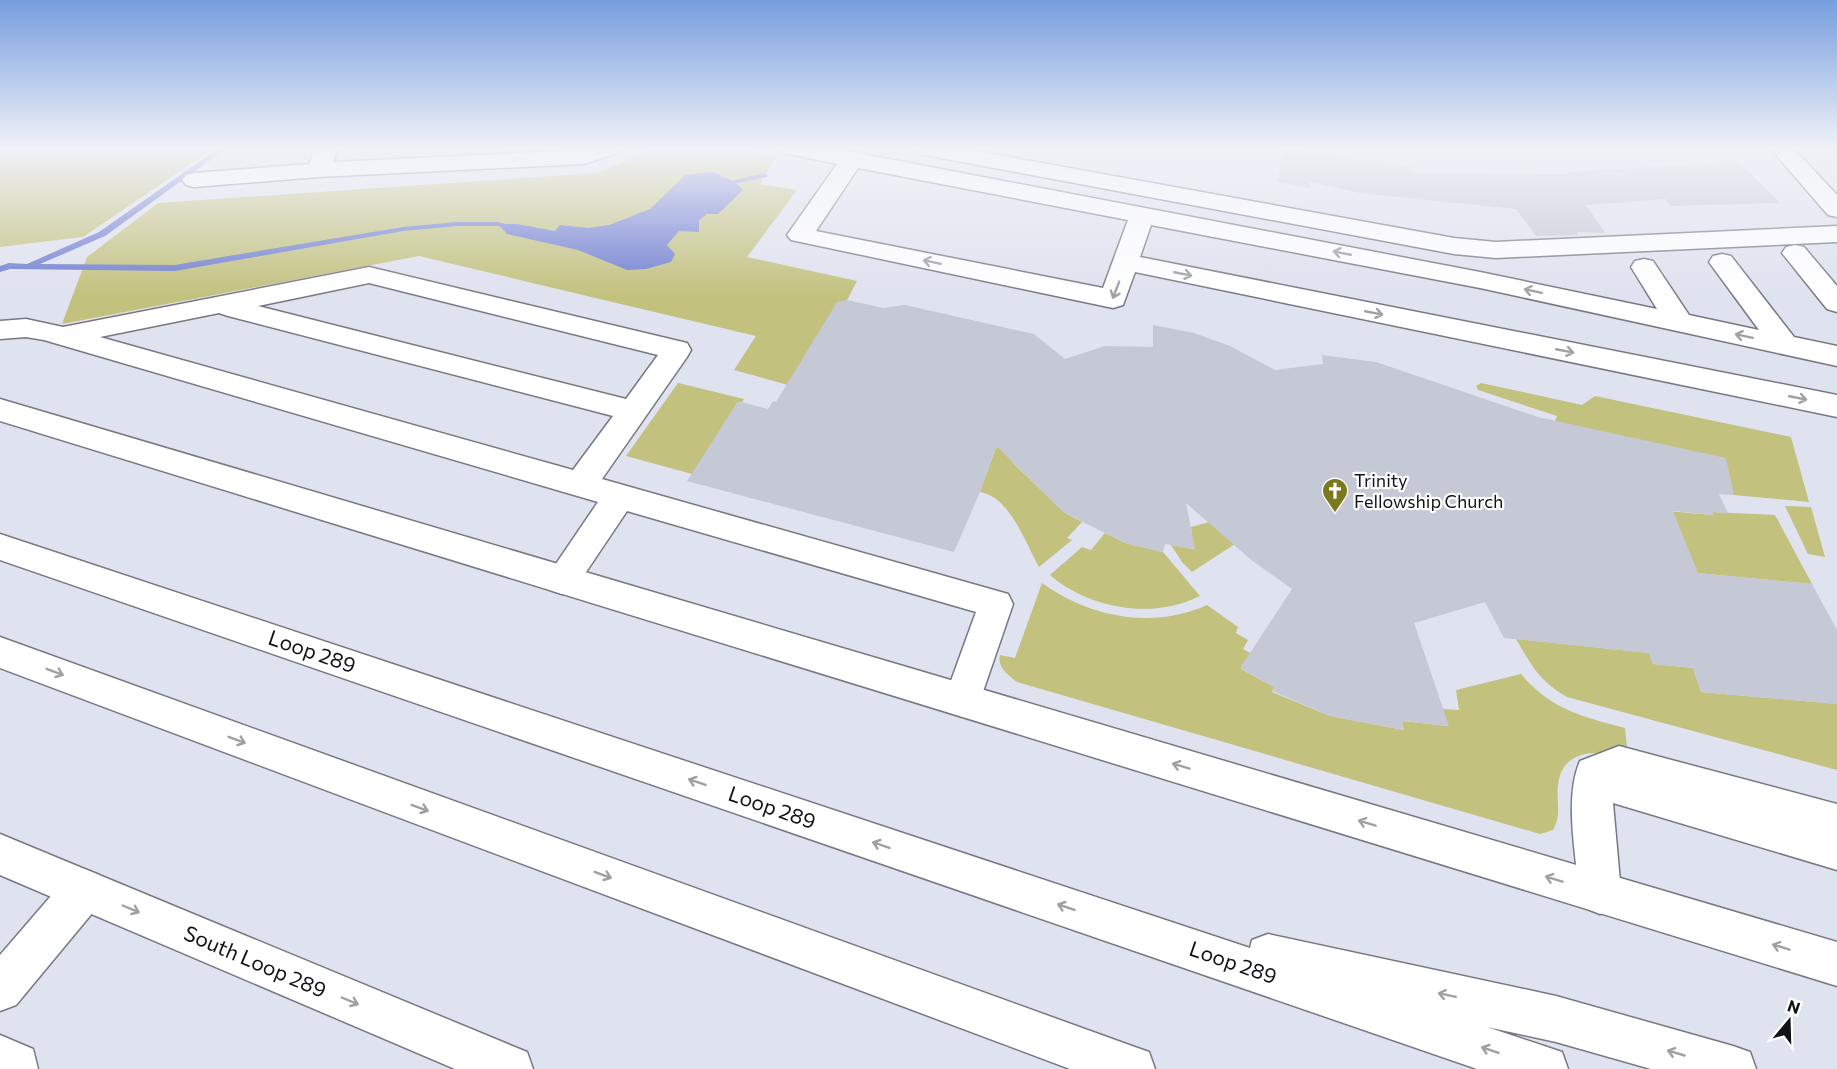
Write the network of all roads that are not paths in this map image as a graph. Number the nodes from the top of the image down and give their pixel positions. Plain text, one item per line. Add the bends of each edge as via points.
1 (825, 198) edge
2 (1053, 198) edge
3 (1197, 198) edge
4 (1826, 198) edge
5 (1837, 210) edge
6 (1142, 215) junction
7 (1837, 234) edge
8 (1795, 253) dead end
9 (1126, 262) junction
10 (1722, 262) dead end
11 (1562, 264) dead end
12 (1644, 267) dead end
13 (1585, 302) junction
14 (1837, 303) edge
15 (219, 304) junction
16 (1679, 322) junction
17 (0, 330) edge
18 (62, 336) junction
19 (1785, 345) junction
20 (1829, 354) edge
21 (1836, 397) edge
22 (0, 410) edge
23 (633, 411) junction
24 (580, 485) junction
25 (620, 496) junction
26 (0, 547) edge
27 (562, 580) junction
28 (0, 652) edge
29 (963, 700) junction
30 (1594, 774) junction
31 (1837, 824) edge
32 (1837, 850) edge
33 (0, 854) edge
34 (84, 890) junction
35 (1600, 893) junction
36 (1110, 922) junction
37 (1837, 964) edge
38 (0, 990) edge
39 (0, 1058) edge
40 (14, 1069) edge
41 (510, 1069) edge
42 (1132, 1069) edge
43 (1545, 1069) edge
44 (1732, 1069) edge

9 -> 1 main road via 1113,299 800,235
2 - 6 main road
3 - 7 main road via 1443,244 1496,250
4 - 5 main road
6 - 9 main road
13 -> 6 main road
8 - 14 main road
9 -> 21 main road
10 - 19 main road
11 - 13 main road
12 - 16 main road
13 - 16 main road
15 - 18 main road
15 - 23 main road
15 - 23 main road via 369,275 677,350
19 -> 16 main road
17 - 18 main road via 26,328
18 - 24 main road
19 - 20 main road
20 - 21 main road
22 - 27 main road
23 - 24 main road
24 - 25 main road
25 - 27 main road
25 - 29 main road via 996,604
36 -> 26 main road, Loop 289
27 - 29 main road
28 -> 42 main road
35 -> 29 main road
30 - 31 main road via 1619,764
30 - 32 main road via 1631,792
30 - 35 main road via 1592,796
33 - 34 main road, South Loop 289
34 - 38 main road
34 -> 41 main road, South Loop 289
37 -> 35 main road
43 -> 36 main road, Loop 289
44 -> 36 main road via 1556,1019
39 - 40 main road via 16,1066

